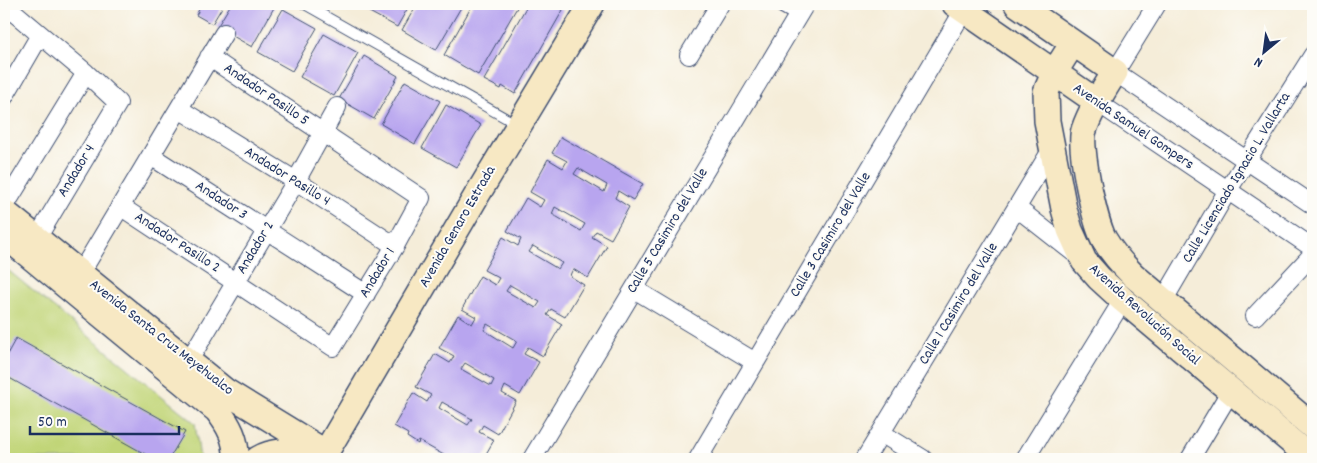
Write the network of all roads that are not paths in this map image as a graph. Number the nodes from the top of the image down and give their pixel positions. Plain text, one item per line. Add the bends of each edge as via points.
1 (4, 4) edge
2 (304, 4) edge
3 (720, 4) edge
4 (783, 4) edge
5 (1017, 4) edge
6 (1157, 4) edge
7 (589, 5) edge
8 (959, 7) edge
9 (802, 8) edge
10 (224, 33) dead end
11 (40, 35) junction
12 (1073, 43) junction
13 (689, 55) dead end
14 (1313, 55) edge
15 (209, 58) junction
16 (1115, 72) junction
17 (86, 73) junction
18 (1054, 73) junction
19 (4, 98) edge
20 (1097, 102) junction
21 (337, 107) dead end
22 (179, 109) junction
23 (518, 126) junction
24 (322, 133) junction
25 (1052, 148) junction
26 (152, 156) junction
27 (1246, 161) junction
28 (296, 181) junction
29 (1228, 190) junction
30 (422, 198) joint
31 (1313, 205) edge
32 (120, 206) junction
33 (4, 207) edge
34 (1017, 208) junction
35 (4, 212) edge
36 (266, 231) junction
37 (4, 234) edge
38 (37, 238) junction
39 (395, 246) junction
40 (1313, 248) edge
41 (1313, 254) edge
42 (1084, 261) junction
43 (80, 274) junction
44 (236, 282) junction
45 (634, 289) junction
46 (366, 294) junction
47 (1122, 300) junction
48 (1163, 301) junction
49 (1255, 316) dead end
50 (333, 347) joint
51 (188, 362) junction
52 (755, 362) junction
53 (1230, 392) junction
54 (1313, 427) edge
55 (881, 433) junction
56 (329, 457) edge
57 (236, 459) edge
58 (258, 459) edge
59 (532, 459) edge
60 (698, 459) edge
61 (865, 459) edge
62 (922, 459) edge
63 (1025, 459) edge
64 (1190, 459) edge
65 (1312, 459) edge

1 - 11 street
2 - 23 lane
3 - 13 street
4 - 9 street
5 - 12 street
6 - 16 street
7 - 23 street, Avenida Genaro Estrada
8 - 18 street, Avenida Samuel Gompers
8 - 52 street, Calle 3 Casimiro del Valle
9 - 45 street, Calle 5 Casimiro del Valle
10 - 15 street
11 - 17 street
11 - 19 street
12 - 16 street
12 - 18 street, Avenida Revolución Social
14 - 27 street, Calle Licenciado Ignacio L. Vallarta
15 - 22 street
15 - 24 street, Andador Pasillo 5
16 - 20 street, Avenida Revolución Social
16 - 27 street
17 - 33 street
17 - 38 street, Andador 4 via 118,103
18 - 20 street, Avenida Samuel Gompers
18 - 25 street, Avenida Revolución Social via 1046,92
20 - 29 street, Avenida Samuel Gompers
20 - 48 street, Avenida Revolución Social via 1083,132 1094,214 1103,238 1115,256
21 - 24 street, Andador Pasillo 5
22 - 26 street
22 - 28 street, Andador Pasillo 4
23 - 56 street, Avenida Genaro Estrada
24 - 28 street, Andador 2
24 - 30 street, Andador Pasillo 5
25 - 34 street, Calle 1 Casimiro del Valle
25 - 42 street, Avenida Revolución Social via 1064,209
26 - 32 street
26 - 36 street, Andador 3
27 - 29 street, Calle Licenciado Ignacio L. Vallarta
27 - 31 street
28 - 36 street, Andador 2
28 - 39 street, Andador Pasillo 4
29 - 40 street, Avenida Samuel Gompers
29 - 48 street, Calle Licenciado Ignacio L. Vallarta
30 - 39 street, Andador 1
32 - 43 street
32 - 44 street, Andador Pasillo 2
34 - 42 street
34 - 55 street, Calle 1 Casimiro del Valle
35 - 38 street, Avenida Santa Cruz Meyehualco
36 - 44 street, Andador 2
36 - 46 street, Andador 3
37 - 57 street, Avenida Santa Cruz Meyehualco via 217,410 234,437
38 - 43 street, Avenida Santa Cruz Meyehualco
39 - 46 street, Andador 1
41 - 49 street
42 - 47 street, Avenida Revolución Social
43 - 51 street, Avenida Santa Cruz Meyehualco
44 - 50 street, Andador Pasillo 2
44 - 51 street, Andador 2
45 - 52 street
45 - 59 street, Calle 5 Casimiro del Valle
46 - 50 street, Andador 1
47 - 53 street, Avenida Revolución Social
47 - 63 street
48 - 54 street, Avenida Revolución Social
51 - 56 street, Avenida Santa Cruz Meyehualco via 225,391
52 - 60 street, Calle 3 Casimiro del Valle
53 - 64 street
53 - 65 street, Avenida Revolución Social
55 - 61 street, Calle 1 Casimiro del Valle
55 - 62 street
56 - 58 street via 285,451

